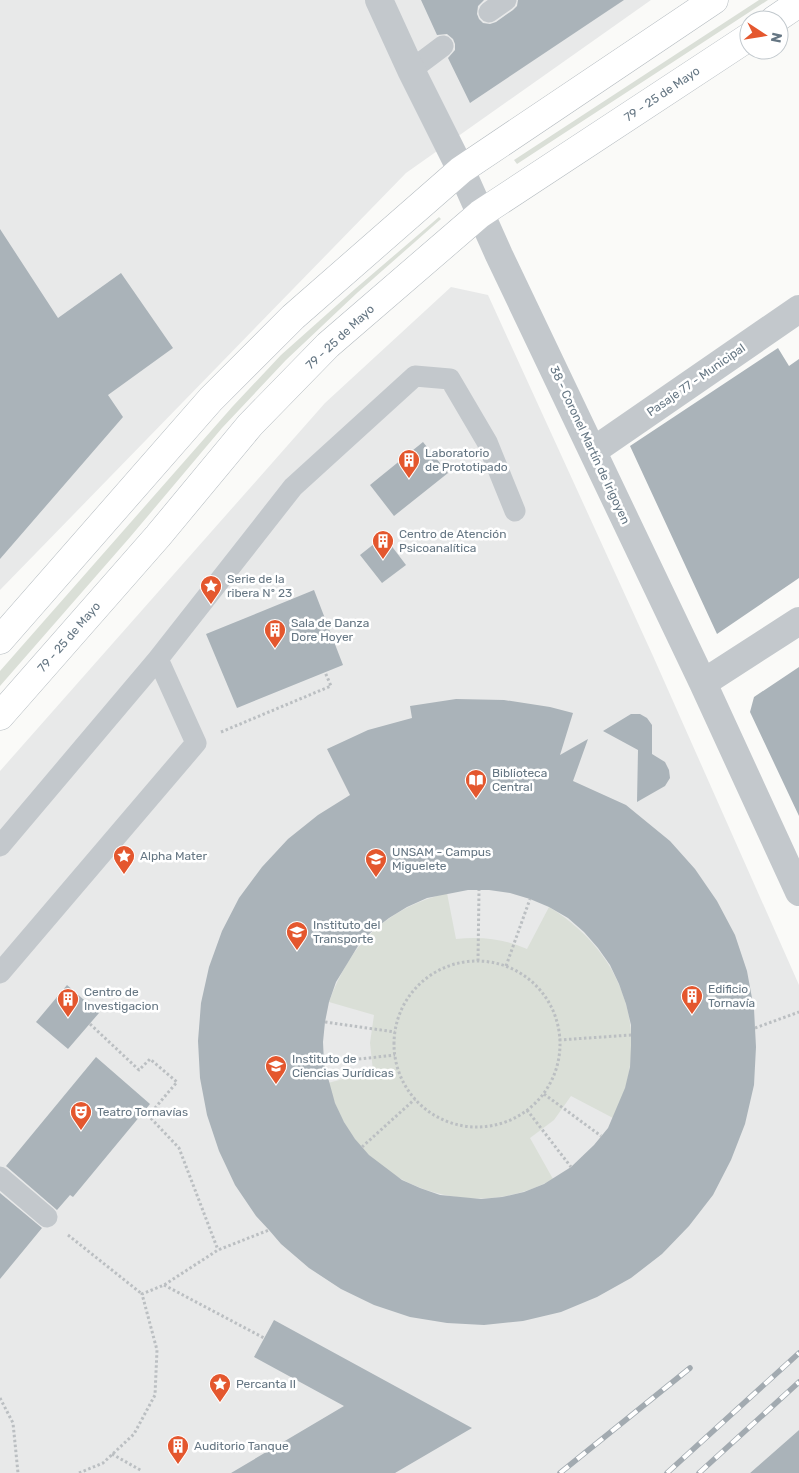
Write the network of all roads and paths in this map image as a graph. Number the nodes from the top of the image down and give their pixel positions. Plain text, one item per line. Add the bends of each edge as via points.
1 (379, 0) edge
2 (697, 5) edge
3 (739, 44) edge
4 (443, 46) dead end
5 (411, 70) junction
6 (461, 170) junction
7 (480, 214) junction
8 (799, 309) edge
9 (593, 450) junction
10 (515, 511) dead end
11 (799, 621) edge
12 (0, 640) edge
13 (158, 659) junction
14 (325, 672) dead end
15 (703, 683) junction
16 (0, 716) edge
17 (196, 743) junction
18 (0, 846) edge
19 (479, 890) dead end
20 (799, 892) edge
21 (530, 899) dead end
22 (478, 961) junction
23 (506, 966) junction
24 (0, 973) edge
25 (799, 1012) edge
26 (325, 1022) dead end
27 (90, 1024) dead end
28 (755, 1028) dead end
29 (395, 1032) junction
30 (631, 1035) dead end
31 (560, 1040) junction
32 (395, 1055) junction
33 (324, 1063) dead end
34 (544, 1094) junction
35 (415, 1100) junction
36 (527, 1110) junction
37 (144, 1111) dead end
38 (149, 1115) junction
39 (601, 1136) dead end
40 (362, 1147) dead end
41 (571, 1167) dead end
42 (0, 1177) edge
43 (47, 1217) joint
44 (269, 1230) dead end
45 (218, 1250) junction
46 (164, 1285) junction
47 (142, 1294) junction
48 (264, 1338) dead end
49 (0, 1398) edge
50 (112, 1454) junction
51 (142, 1471) dead end
52 (18, 1473) edge
53 (79, 1473) edge

1 - 5 street, 38 - Coronel Martín de Irigoyen
2 - 6 main road
3 - 7 main road, 79 - 25 de Mayo
4 - 5 lane
5 - 6 street, 38 - Coronel Martín de Irigoyen
6 - 7 street, 38 - Coronel Martín de Irigoyen
6 - 12 main road via 293,317 212,399
7 - 9 street, 38 - Coronel Martín de Irigoyen
7 - 16 main road, 79 - 25 de Mayo via 328,345 250,425 158,536
8 - 9 street, Pasaje 77 - Municipal
9 - 15 street, 38 - Coronel Martín de Irigoyen
10 - 13 lane via 487,442 450,379 415,376 293,487
11 - 15 street
13 - 17 lane
13 - 18 lane
14 - 17 path via 331,686
15 - 20 street, 38 - Coronel Martín de Irigoyen
17 - 24 lane
19 - 22 path
21 - 23 path
22 - 23 path
22 - 29 path via 450,966 430,976 406,1001
23 - 31 path via 526,977 549,1002
25 - 28 path
26 - 29 path
27 - 38 path via 139,1070 150,1059 177,1082
29 - 32 path
30 - 31 path
31 - 34 path via 556,1068
32 - 33 path
32 - 35 path via 401,1076
34 - 36 path
34 - 39 path
35 - 36 path via 452,1124 479,1128 502,1124
35 - 40 path
36 - 41 path
37 - 38 path
38 - 45 path via 178,1148
42 - 43 lane
43 - 47 path
44 - 45 path
45 - 46 path
46 - 47 path
46 - 48 path
47 - 50 path via 157,1350 155,1395 134,1434
49 - 52 path via 13,1423
50 - 51 path
50 - 53 path via 103,1463

